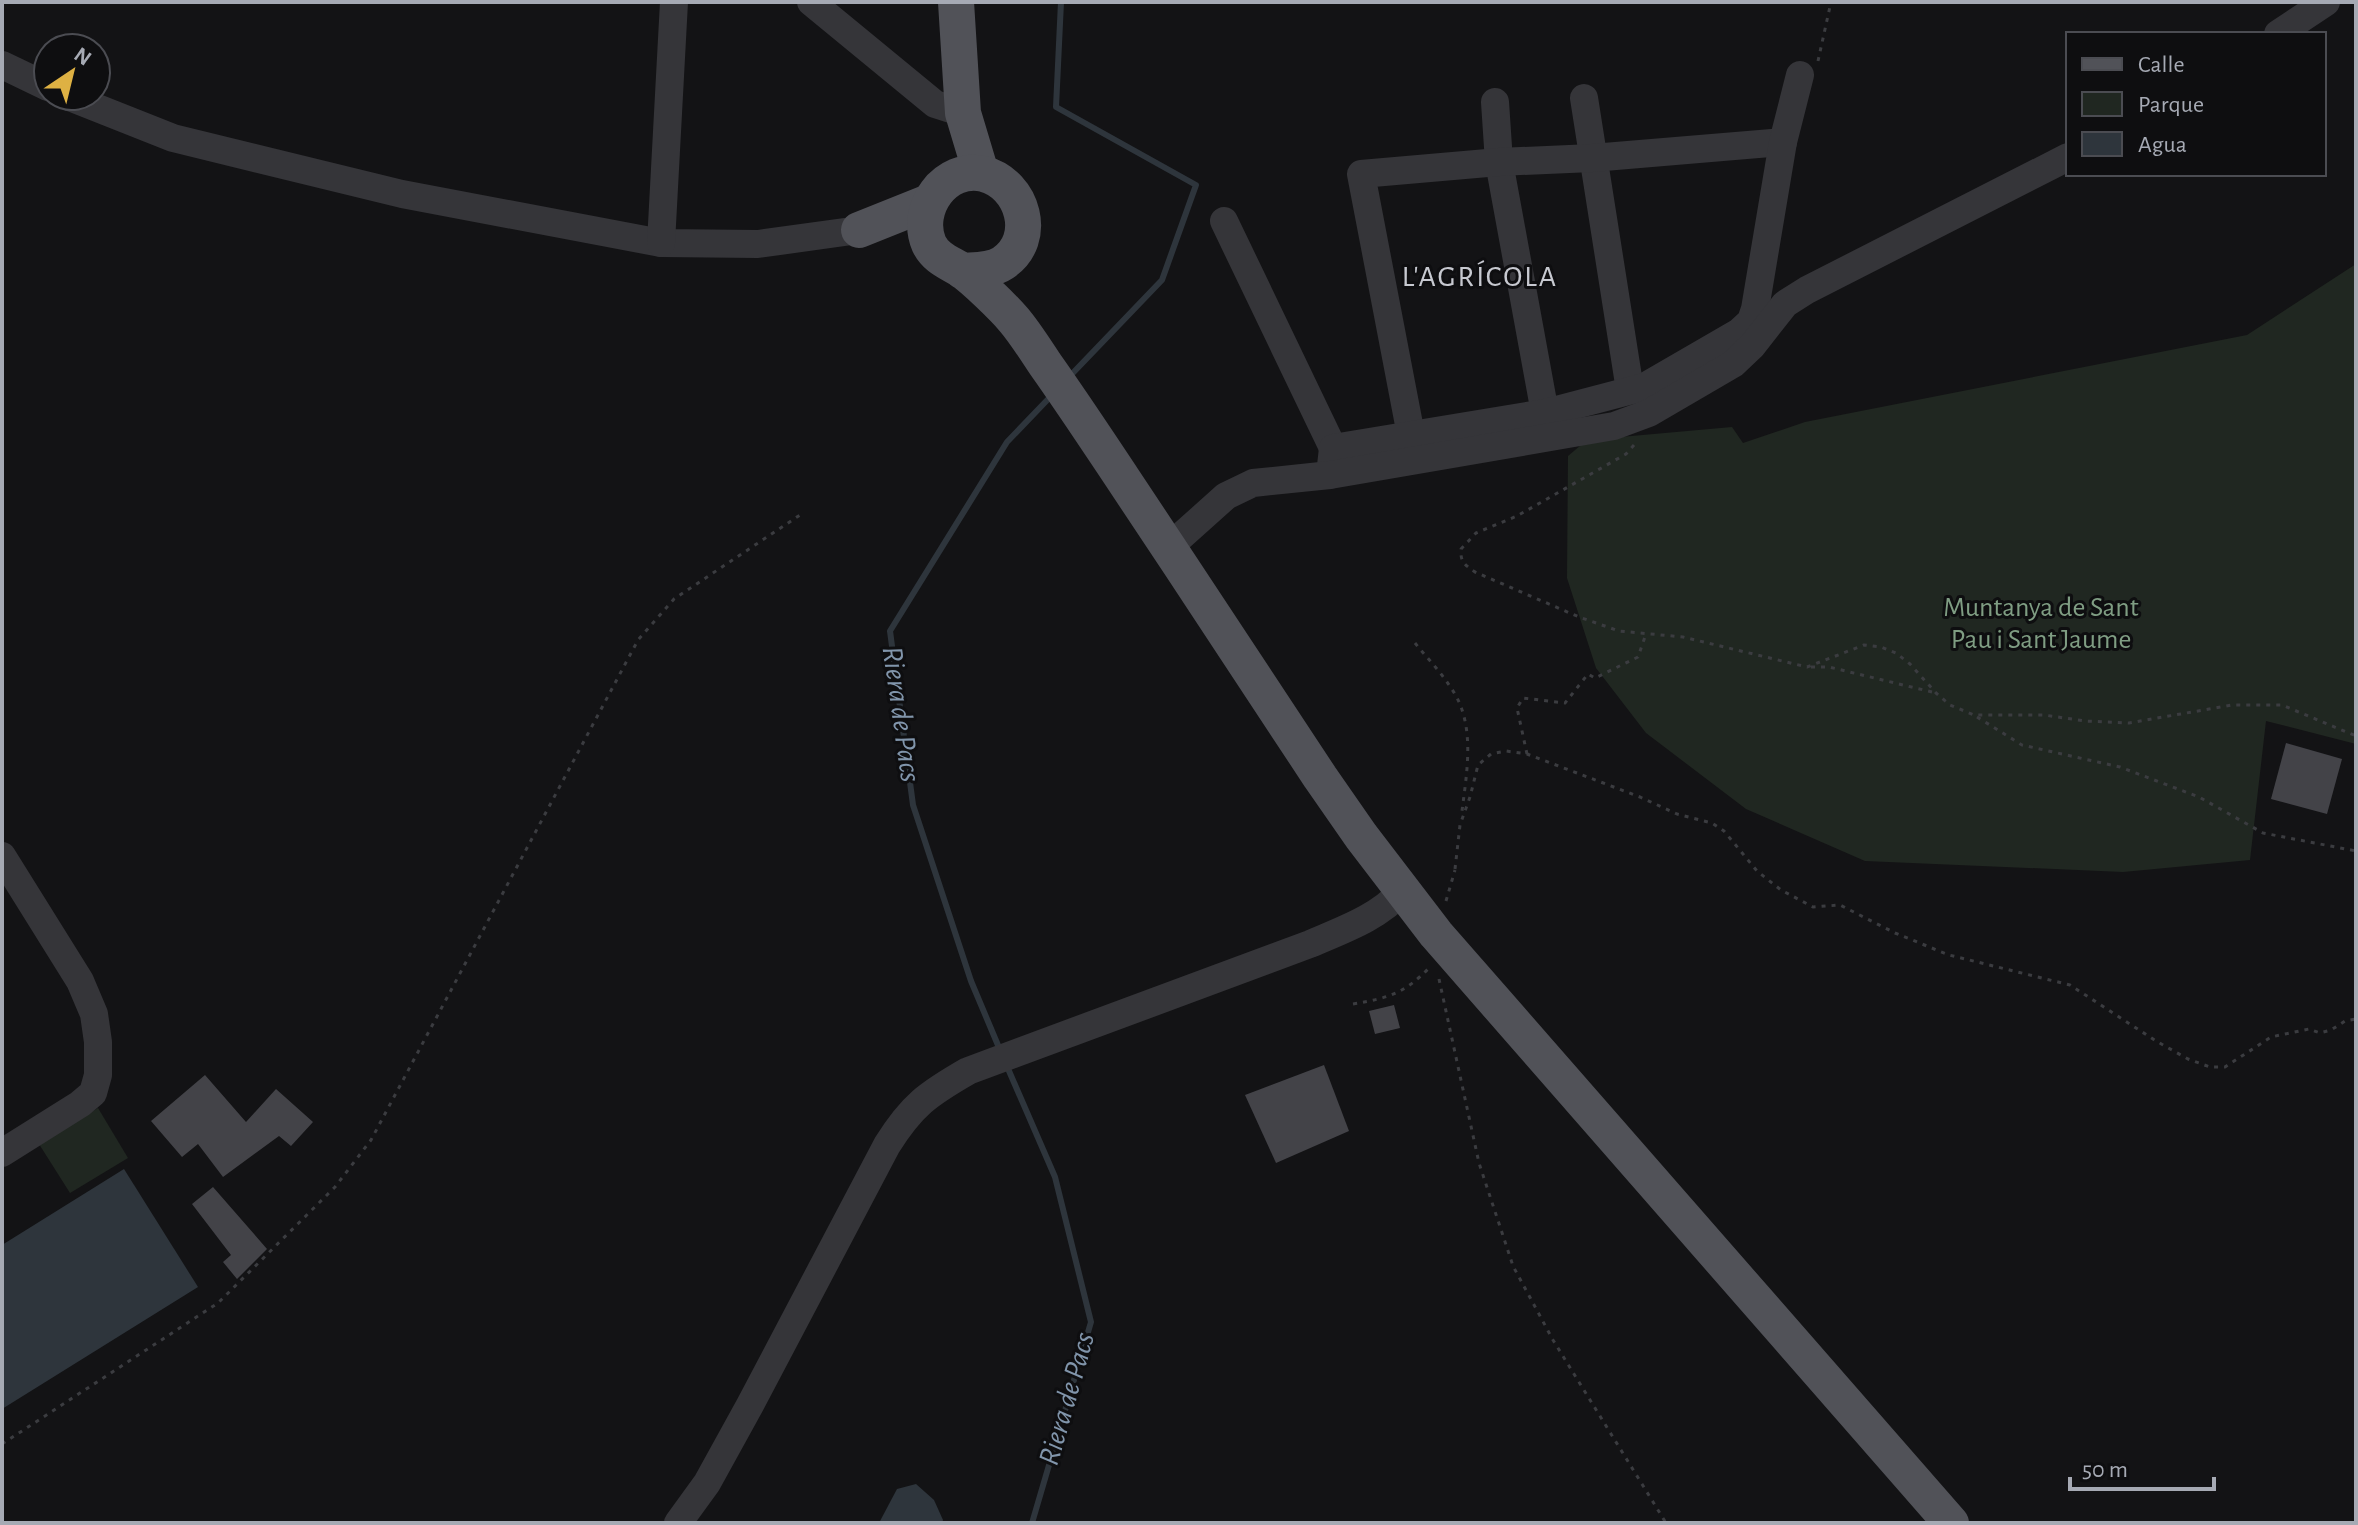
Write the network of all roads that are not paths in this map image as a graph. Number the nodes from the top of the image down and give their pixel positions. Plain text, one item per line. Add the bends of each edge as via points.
1 (674, 2) edge
2 (811, 2) edge
3 (956, 2) edge
4 (2326, 2) edge
5 (2281, 32) edge
6 (2, 65) edge
7 (1800, 75) dead end
8 (32, 79) edge
9 (1584, 98) dead end
10 (1495, 102) dead end
11 (107, 112) edge
12 (963, 113) junction
13 (1783, 142) junction
14 (1592, 158) junction
15 (2066, 158) edge
16 (1499, 162) junction
17 (952, 185) junction
18 (1224, 221) dead end
19 (859, 230) junction
20 (661, 243) junction
21 (929, 243) junction
22 (1002, 264) junction
23 (962, 271) junction
24 (1013, 318) junction
25 (1630, 390) junction
26 (1545, 413) junction
27 (1411, 435) junction
28 (1332, 462) junction
29 (1169, 547) junction
30 (2, 856) edge
31 (1402, 891) junction
32 (2, 1153) edge
33 (678, 1523) edge
34 (1951, 1523) edge

1 - 20 street
2 - 12 street via 935,104
3 - 12 main road
4 - 5 street
6 - 8 street
7 - 13 street
9 - 14 street
10 - 16 street
11 - 20 street via 173,138 402,194
12 - 17 main road
13 - 14 street
13 - 25 street via 1751,321 1661,378
14 - 16 street
14 - 25 street
15 - 28 street via 1807,290 1785,304 1733,364 1649,413 1614,426
16 - 26 street
16 - 27 street via 1361,174
17 - 19 main road
17 - 21 main road via 925,219
17 - 22 main road via 1006,185 1013,191 1024,226 1015,252
18 - 28 street
19 - 20 street via 758,244
19 - 21 main road
21 - 23 main road via 935,254
22 - 23 main road
22 - 24 main road
23 - 24 main road
24 - 29 main road
25 - 26 street
26 - 27 street
27 - 28 street
28 - 29 street via 1253,483 1226,496
29 - 31 main road
30 - 32 street via 80,981 94,1014 98,1042 93,1093
31 - 33 street via 1382,910 1310,944 968,1071 933,1091 904,1119 721,1457
31 - 34 main road via 1437,946

